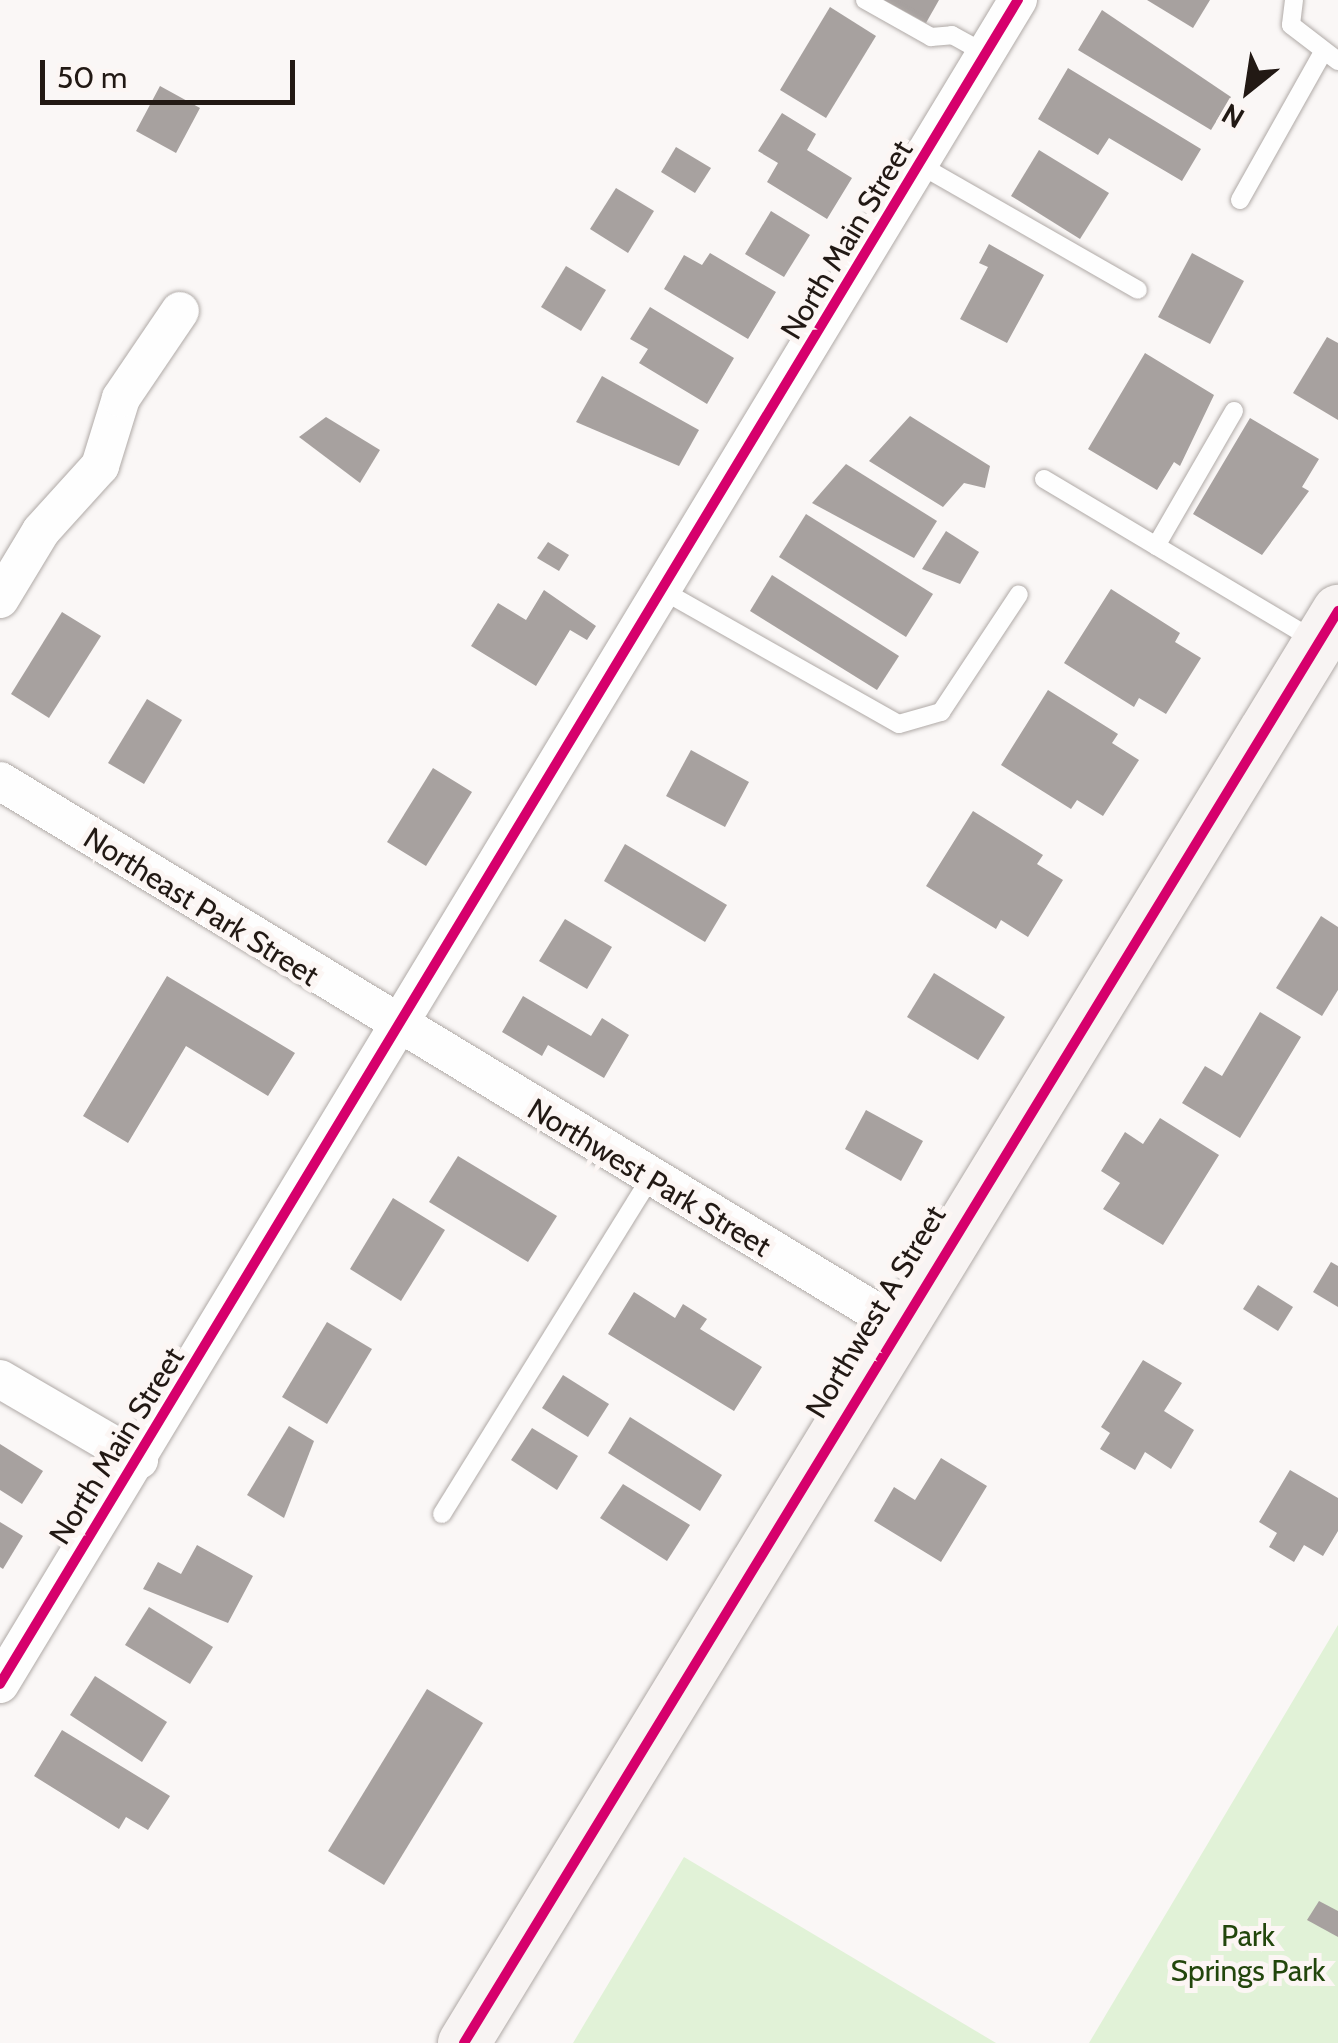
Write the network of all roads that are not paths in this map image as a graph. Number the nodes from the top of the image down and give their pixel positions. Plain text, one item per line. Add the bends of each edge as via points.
1 (865, 0) edge
2 (1018, 0) edge
3 (1294, 0) edge
4 (986, 54) junction
5 (1330, 56) edge
6 (920, 165) junction
7 (1240, 200) dead end
8 (1138, 290) dead end
9 (180, 311) dead end
10 (1234, 412) dead end
11 (1044, 478) dead end
12 (1156, 546) junction
13 (667, 593) junction
14 (1019, 594) dead end
15 (0, 598) edge
16 (1328, 627) edge
17 (0, 781) edge
18 (402, 1032) junction
19 (650, 1179) junction
20 (896, 1324) junction
21 (0, 1378) edge
22 (139, 1460) junction
23 (442, 1514) dead end
24 (0, 1684) edge
25 (464, 2043) edge

1 - 4 lane
2 - 4 street, North Main Street
3 - 5 lane via 1291,25
4 - 6 street, North Main Street
5 - 7 lane
6 - 8 lane
6 - 13 street, North Main Street
9 - 15 street via 121,398 100,466 41,531
10 - 12 lane
11 - 12 lane
12 - 16 lane
13 - 14 lane via 899,724 941,712
13 - 18 street, North Main Street
16 - 20 street, Northwest A Street
17 - 18 street, Northeast Park Street
18 - 19 street, Northwest Park Street
18 - 22 street, North Main Street
19 - 20 street, Northwest Park Street
19 - 23 lane
20 - 25 street, Northwest A Street
21 - 22 street
22 - 24 street, North Main Street

